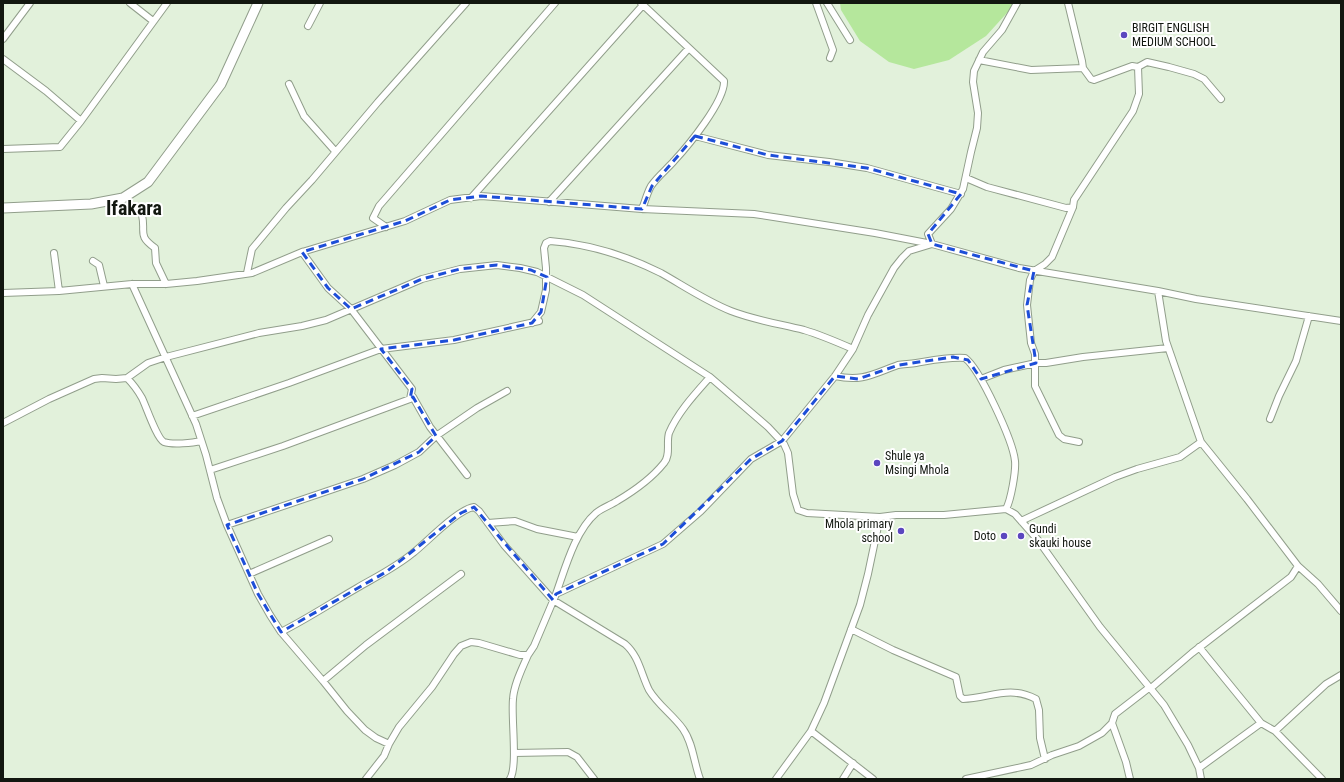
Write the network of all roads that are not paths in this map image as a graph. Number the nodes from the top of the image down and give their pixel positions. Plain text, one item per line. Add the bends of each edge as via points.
1 (30, 3) edge
2 (130, 3) edge
3 (167, 3) edge
4 (258, 3) edge
5 (320, 3) edge
6 (466, 3) edge
7 (555, 3) edge
8 (816, 3) edge
9 (827, 3) edge
10 (1017, 3) edge
11 (1068, 3) edge
12 (642, 4) edge
13 (153, 21) junction
14 (308, 26) dead end
15 (3, 39) edge
16 (850, 40) dead end
17 (689, 48) junction
18 (830, 58) dead end
19 (3, 59) edge
20 (979, 60) junction
21 (1138, 67) junction
22 (1083, 68) junction
23 (289, 84) dead end
24 (1221, 99) dead end
25 (81, 121) junction
26 (695, 136) junction
27 (3, 150) edge
28 (335, 151) junction
29 (966, 178) junction
30 (961, 194) junction
31 (471, 198) junction
32 (549, 202) junction
33 (1073, 207) junction
34 (3, 208) edge
35 (642, 209) junction
36 (142, 215) dead end
37 (386, 227) junction
38 (932, 244) junction
39 (302, 252) junction
40 (54, 253) dead end
41 (93, 261) dead end
42 (1034, 271) junction
43 (247, 274) junction
44 (546, 277) junction
45 (132, 284) junction
46 (166, 284) junction
47 (104, 286) junction
48 (58, 291) junction
49 (1158, 291) junction
50 (3, 293) edge
51 (350, 309) junction
52 (1309, 316) junction
53 (539, 321) dead end
54 (1341, 321) edge
55 (532, 323) junction
56 (1168, 348) junction
57 (382, 349) junction
58 (853, 349) junction
59 (166, 357) junction
60 (1036, 363) junction
61 (835, 376) junction
62 (710, 377) junction
63 (127, 378) junction
64 (981, 379) junction
65 (507, 391) dead end
66 (410, 400) junction
67 (192, 416) junction
68 (1270, 419) dead end
69 (4, 421) edge
70 (436, 436) junction
71 (201, 441) junction
72 (782, 441) junction
73 (1080, 442) dead end
74 (1201, 442) junction
75 (210, 470) junction
76 (467, 475) dead end
77 (1006, 509) junction
78 (880, 517) junction
79 (1021, 521) junction
80 (488, 524) junction
81 (227, 525) junction
82 (578, 537) junction
83 (330, 538) dead end
84 (1298, 566) junction
85 (249, 574) junction
86 (461, 574) dead end
87 (554, 597) junction
88 (1341, 611) edge
89 (851, 629) junction
90 (281, 632) junction
91 (1199, 647) junction
92 (528, 655) junction
93 (1341, 675) edge
94 (323, 681) junction
95 (1150, 687) junction
96 (1262, 723) junction
97 (1112, 724) junction
98 (811, 731) junction
99 (1275, 731) junction
100 (389, 744) junction
101 (514, 753) junction
102 (1045, 759) junction
103 (853, 763) junction
104 (1198, 768) junction
105 (367, 778) edge
106 (510, 779) edge
107 (594, 779) edge
108 (700, 779) edge
109 (776, 779) edge
110 (843, 779) edge
111 (873, 779) edge
112 (966, 779) edge
113 (1130, 779) edge
114 (1201, 779) edge
115 (1322, 779) edge

1 - 15 street
2 - 13 street
3 - 13 street
4 - 34 main road via 221,84 148,182 123,198 91,204
5 - 14 street
6 - 28 street
7 - 37 street via 379,206 373,218
8 - 18 street via 833,50
9 - 16 street
10 - 20 street via 1002,30
11 - 22 street
12 - 17 street
12 - 31 street
13 - 25 street
17 - 26 street via 724,81 720,97
17 - 32 street
19 - 25 street
20 - 22 street via 1032,70
20 - 29 street via 973,77 978,113 977,128
21 - 22 street via 1132,66 1094,80 1089,78
21 - 24 street via 1147,62 1194,74 1204,79
21 - 33 street via 1139,94 1133,111 1074,200
23 - 28 street via 304,116
25 - 27 street via 59,148
26 - 30 street via 768,155 867,168
26 - 35 street via 652,186
28 - 43 street via 252,249
29 - 30 street
29 - 33 street via 987,187 1066,208
30 - 38 street via 928,234
31 - 32 street via 481,196
31 - 37 street via 450,200
32 - 35 street
33 - 42 street via 1052,257
35 - 38 street via 754,214
36 - 46 street via 145,241 154,248 156,263
37 - 39 street
38 - 42 street
38 - 58 street via 909,251 894,268
39 - 43 street
39 - 51 street via 328,288
40 - 48 street
41 - 47 street via 99,265
42 - 49 street
42 - 60 street via 1030,280 1027,305 1029,334
43 - 46 street
44 - 51 street via 531,270 497,265 460,269 422,279
44 - 55 street via 541,312
44 - 58 street via 546,243 550,241 584,245 646,266 706,300 733,312 806,330
44 - 62 street via 583,295
45 - 46 street
45 - 47 street
45 - 59 street
47 - 48 street
48 - 50 street
49 - 52 street
49 - 56 street
51 - 57 street
51 - 59 street via 326,320 259,333
52 - 54 street
52 - 68 street via 1296,361
53 - 55 street
55 - 57 street via 454,340
56 - 60 street
56 - 74 street
57 - 66 street via 412,389
57 - 67 street
58 - 61 street
59 - 63 street via 148,363
59 - 67 street
60 - 64 street via 1004,370
60 - 73 street via 1035,386 1057,432 1064,439
61 - 64 street via 858,379 899,365 953,357 966,359
61 - 72 street
62 - 72 street
62 - 82 street via 687,404 672,428 665,462 644,482 619,500 596,512
63 - 69 street via 94,379
63 - 71 street via 141,397 155,429 165,443
64 - 77 street via 1001,420 1015,462 1010,501
65 - 70 street
66 - 70 street via 414,397
66 - 75 street
67 - 71 street
70 - 76 street
70 - 81 street via 418,452 395,466
71 - 75 street
72 - 78 street via 788,453 793,494 800,511
72 - 87 street via 751,460 701,511 663,544
74 - 79 street via 1180,457 1115,477
74 - 84 street
75 - 81 street
77 - 78 street via 944,515
77 - 79 street
78 - 89 street via 868,574
79 - 95 street via 1038,540 1100,626
80 - 82 street via 515,521 537,529
80 - 87 street via 504,545
80 - 90 street via 476,509 467,509 386,572
81 - 85 street
82 - 87 street
83 - 85 street
84 - 88 street via 1318,584
84 - 91 street via 1291,578
85 - 90 street
86 - 94 street via 366,645
87 - 92 street
87 - 108 street via 633,651 650,692 660,706 683,728
89 - 98 street via 827,696
89 - 102 street via 956,677 963,699 1004,692 1036,699
90 - 94 street
91 - 95 street
91 - 96 street
92 - 100 street via 479,643 471,642 461,646 432,687 407,716
92 - 101 street via 513,697
93 - 99 street via 1326,684
94 - 100 street via 365,730
95 - 97 street via 1115,714
95 - 104 street via 1183,735
96 - 99 street
96 - 104 street
97 - 102 street via 1102,733 1078,746
97 - 113 street
98 - 103 street
98 - 109 street
99 - 115 street
100 - 105 street via 384,756
101 - 106 street
101 - 107 street via 568,752 576,757
102 - 112 street via 1031,765
103 - 110 street
103 - 111 street
104 - 114 street

